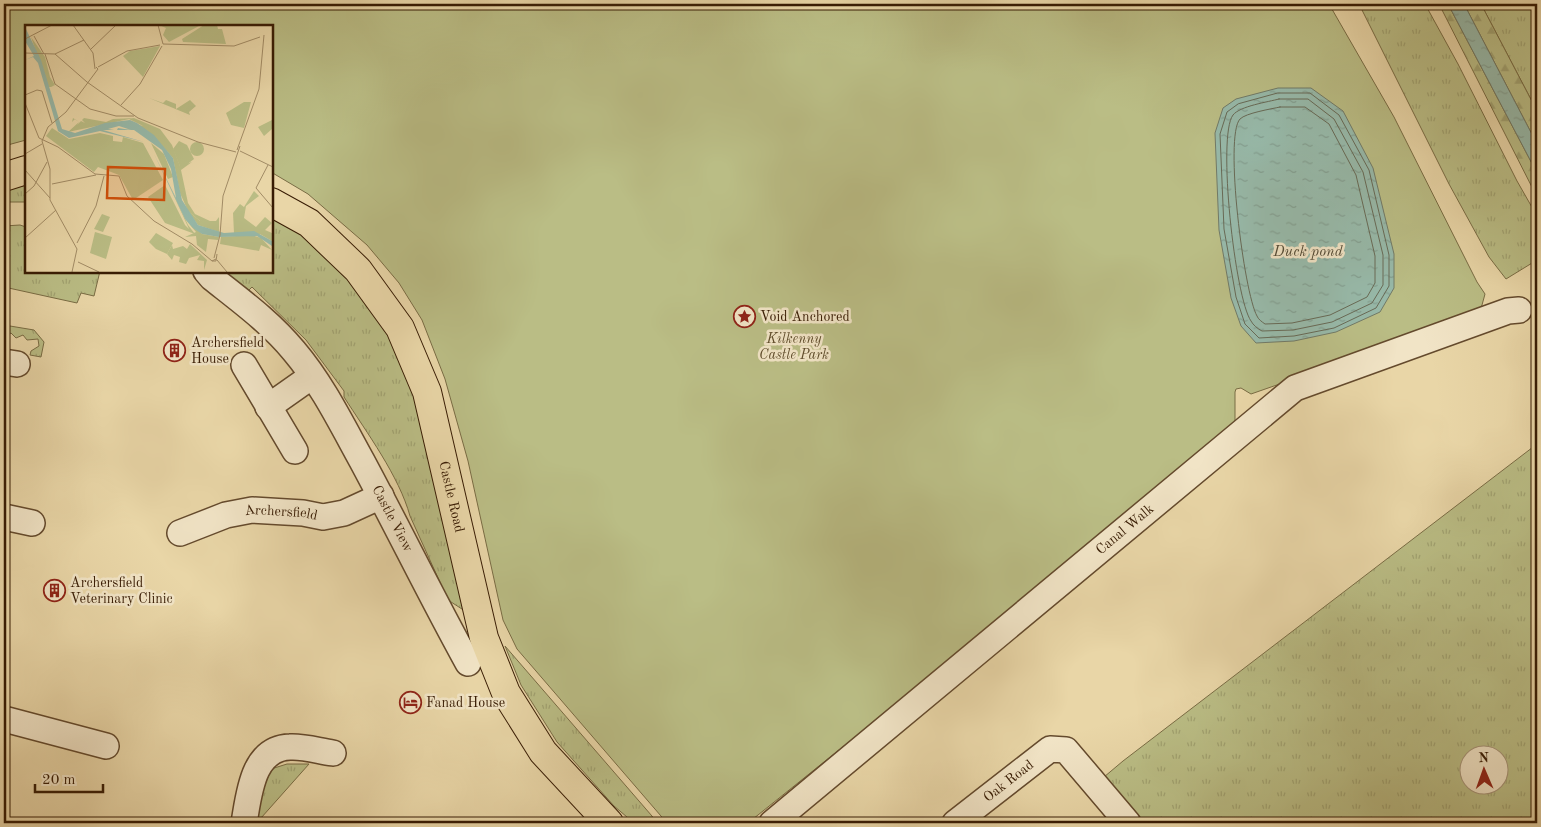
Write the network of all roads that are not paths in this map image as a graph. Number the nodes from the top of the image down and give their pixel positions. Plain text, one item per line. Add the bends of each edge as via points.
1 (25, 170) edge
2 (4, 177) edge
3 (272, 203) edge
4 (207, 272) edge
5 (1519, 310) dead end
6 (244, 365) dead end
7 (312, 376) junction
8 (268, 407) junction
9 (295, 451) dead end
10 (381, 496) junction
11 (4, 517) edge
12 (32, 523) dead end
13 (180, 533) dead end
14 (468, 663) dead end
15 (4, 719) edge
16 (106, 746) dead end
17 (333, 753) dead end
18 (601, 821) edge
19 (244, 823) edge
20 (772, 823) edge
21 (955, 823) edge
22 (1128, 823) edge

1 - 2 main road
3 - 18 main road, Castle Road via 309,223 358,270 400,328 427,392 484,638 506,693 543,752
4 - 7 street, Castle View via 261,317 294,351
5 - 20 street, Canal Walk via 1508,311 1295,388
6 - 8 street
7 - 8 street
7 - 10 street, Castle View via 329,399
8 - 9 street
10 - 13 street, Archersfield via 344,514 323,517 252,510 226,515
10 - 14 street, Castle View
11 - 12 street
15 - 16 street
17 - 19 street via 289,746 268,753 254,773
21 - 22 street, Oak Road via 1050,749 1066,750

